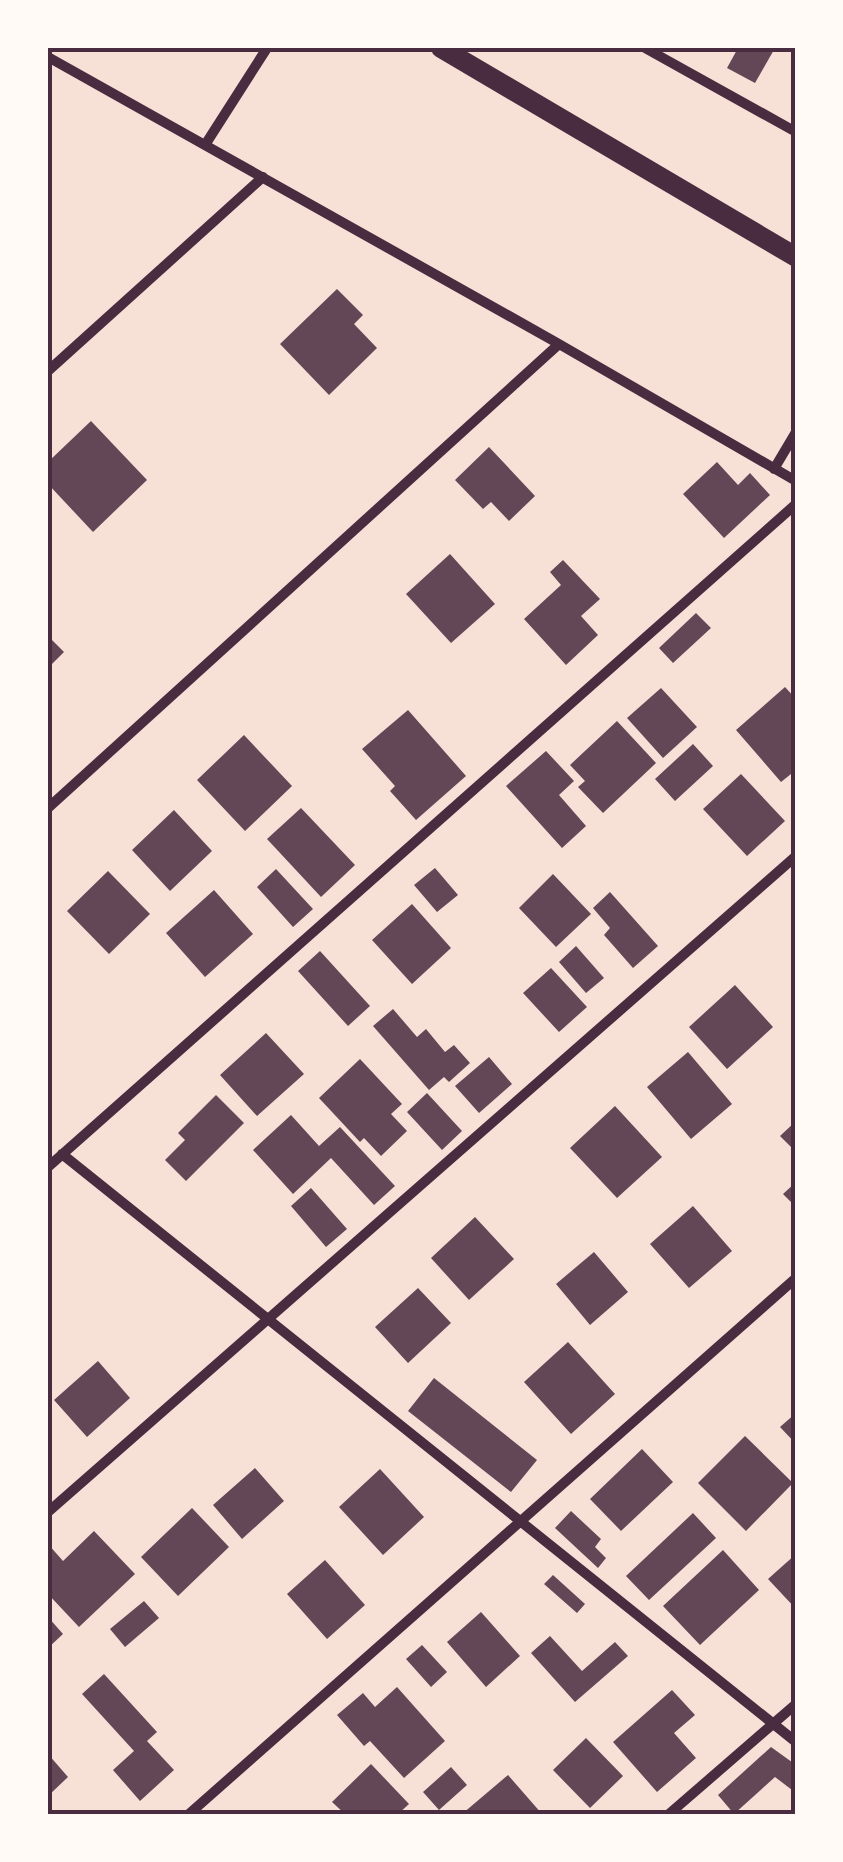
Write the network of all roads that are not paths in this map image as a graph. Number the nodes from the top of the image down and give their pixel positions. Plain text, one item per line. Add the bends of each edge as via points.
1 (267, 48) edge
2 (441, 48) edge
3 (645, 48) edge
4 (48, 57) edge
5 (796, 132) edge
6 (205, 146) junction
7 (263, 178) junction
8 (796, 257) edge
9 (559, 344) junction
10 (48, 371) edge
11 (796, 432) edge
12 (774, 468) junction
13 (796, 481) edge
14 (796, 504) edge
15 (48, 808) edge
16 (796, 856) edge
17 (62, 1154) junction
18 (48, 1166) edge
19 (796, 1278) edge
20 (268, 1319) junction
21 (48, 1512) edge
22 (520, 1522) junction
23 (796, 1704) edge
24 (773, 1724) junction
25 (796, 1742) edge
26 (189, 1814) edge
27 (670, 1814) edge

1 - 6 street
2 - 8 main road
3 - 5 street
4 - 6 street
6 - 7 street
7 - 9 street
7 - 10 street
9 - 12 street
9 - 15 street
11 - 12 street
12 - 13 street
14 - 17 street
16 - 20 street
17 - 18 street
17 - 20 street
19 - 22 street
20 - 21 street
20 - 22 street
22 - 24 street
22 - 26 street
23 - 24 street
24 - 25 street
24 - 27 street

